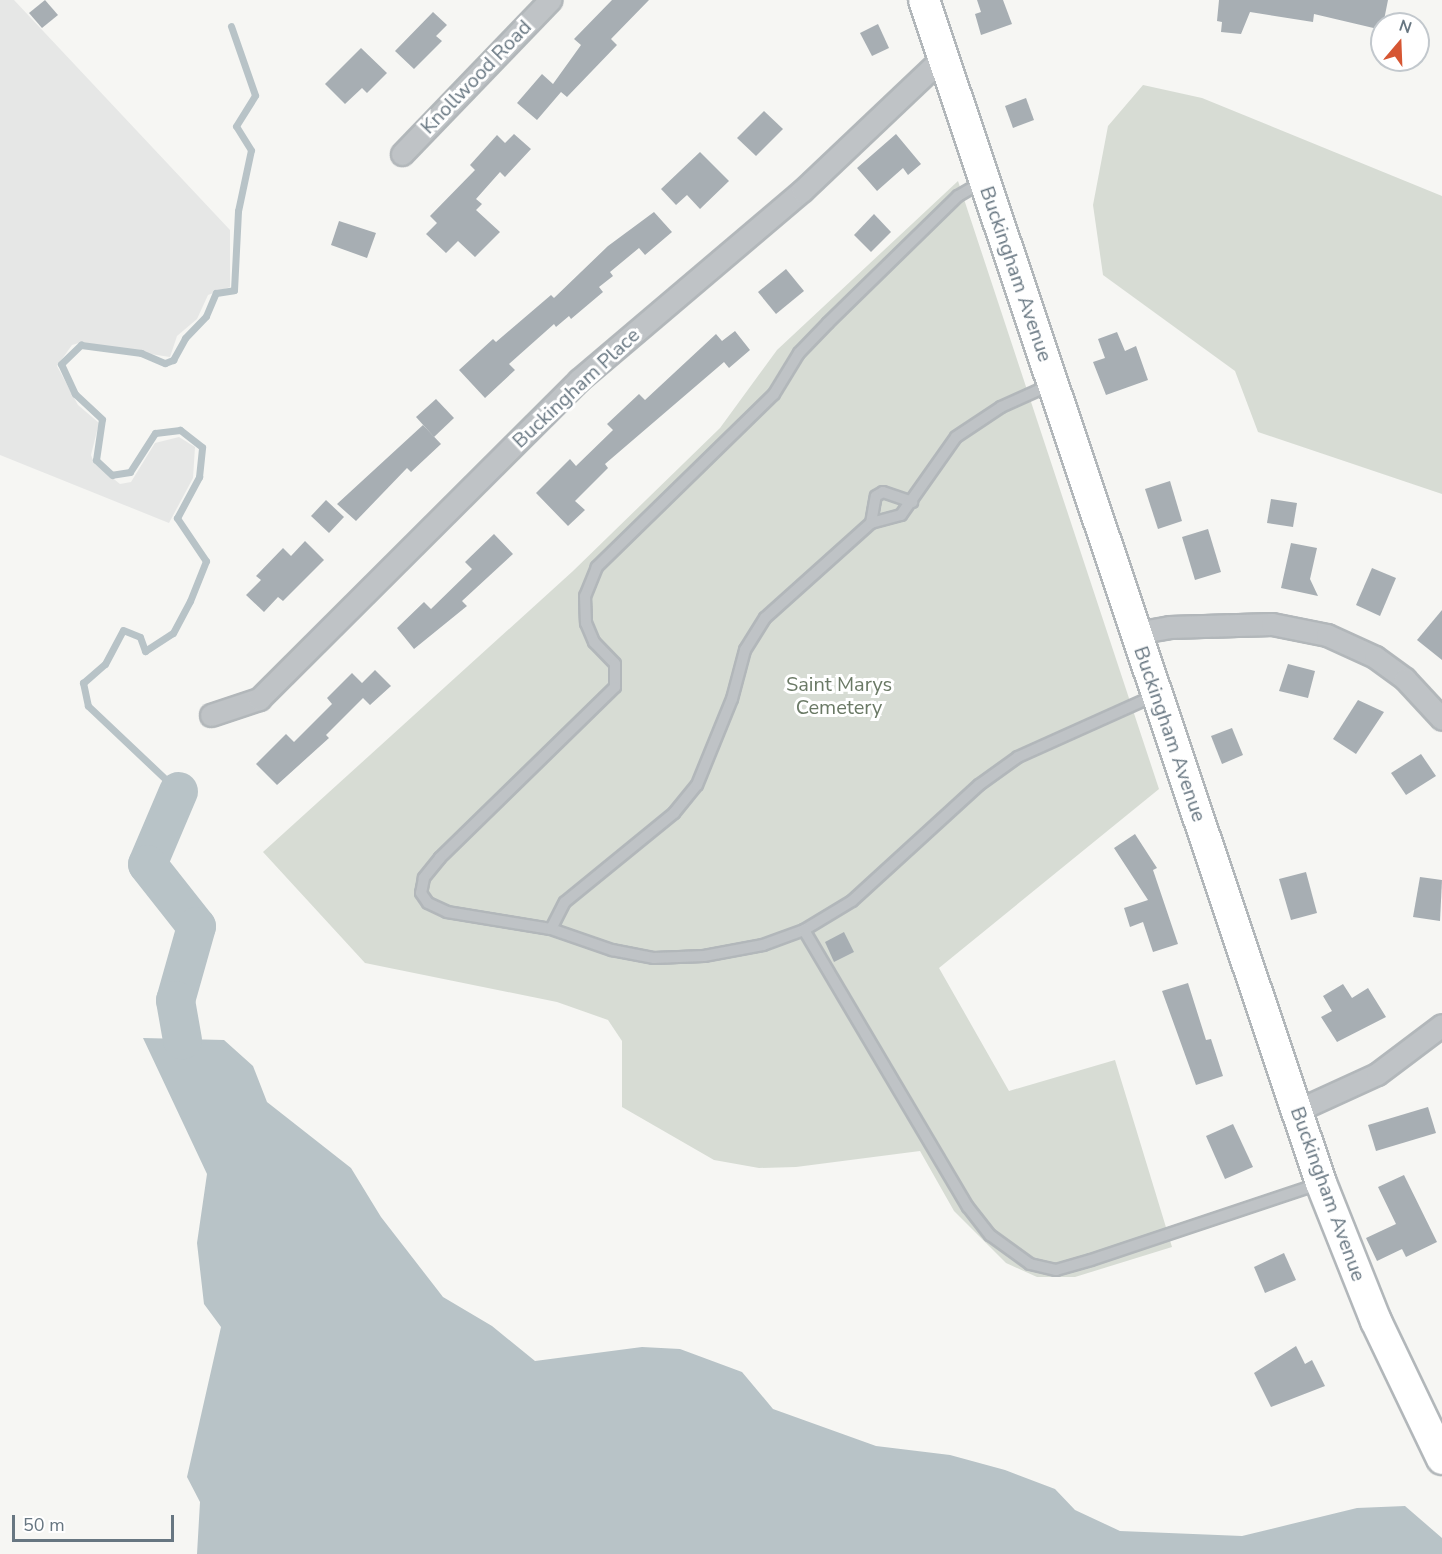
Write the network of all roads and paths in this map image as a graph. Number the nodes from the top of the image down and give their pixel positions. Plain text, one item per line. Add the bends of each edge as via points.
1 (550, 0) edge
2 (924, 0) edge
3 (943, 57) junction
4 (402, 154) dead end
5 (985, 181) junction
6 (1052, 384) junction
7 (912, 502) junction
8 (871, 523) junction
9 (1136, 633) junction
10 (1157, 694) junction
11 (211, 715) dead end
12 (1442, 719) edge
13 (551, 929) junction
14 (804, 930) junction
15 (1442, 1025) edge
16 (1296, 1111) junction
17 (1321, 1183) junction
18 (1442, 1459) edge

1 - 4 street, Knollwood Road
2 - 3 main road, Buckingham Avenue
3 - 5 main road, Buckingham Avenue
3 - 11 street, Buckingham Place via 802,191 579,380 259,699
5 - 6 main road, Buckingham Avenue
5 - 13 lane via 958,196 828,323 799,353 774,394 597,567 585,596 586,622 594,642 615,664 615,687 440,858 424,878 421,893 428,903 447,912
6 - 7 lane via 1000,406 956,437
6 - 9 main road, Buckingham Avenue
7 - 8 lane via 901,515
7 - 8 lane via 883,492 876,496
8 - 13 lane via 765,618 754,633 697,785 674,813 565,902
9 - 10 main road, Buckingham Avenue
9 - 12 street via 1169,627 1252,624 1327,635 1375,657 1405,679
10 - 14 lane via 1018,757 971,792 852,901
10 - 16 main road, Buckingham Avenue
13 - 14 lane via 612,950 654,958 704,956 763,945
14 - 17 lane via 968,1207 990,1235 1030,1264 1056,1270
15 - 16 street via 1377,1074
16 - 17 main road, Buckingham Avenue
17 - 18 main road, Buckingham Avenue via 1376,1321

